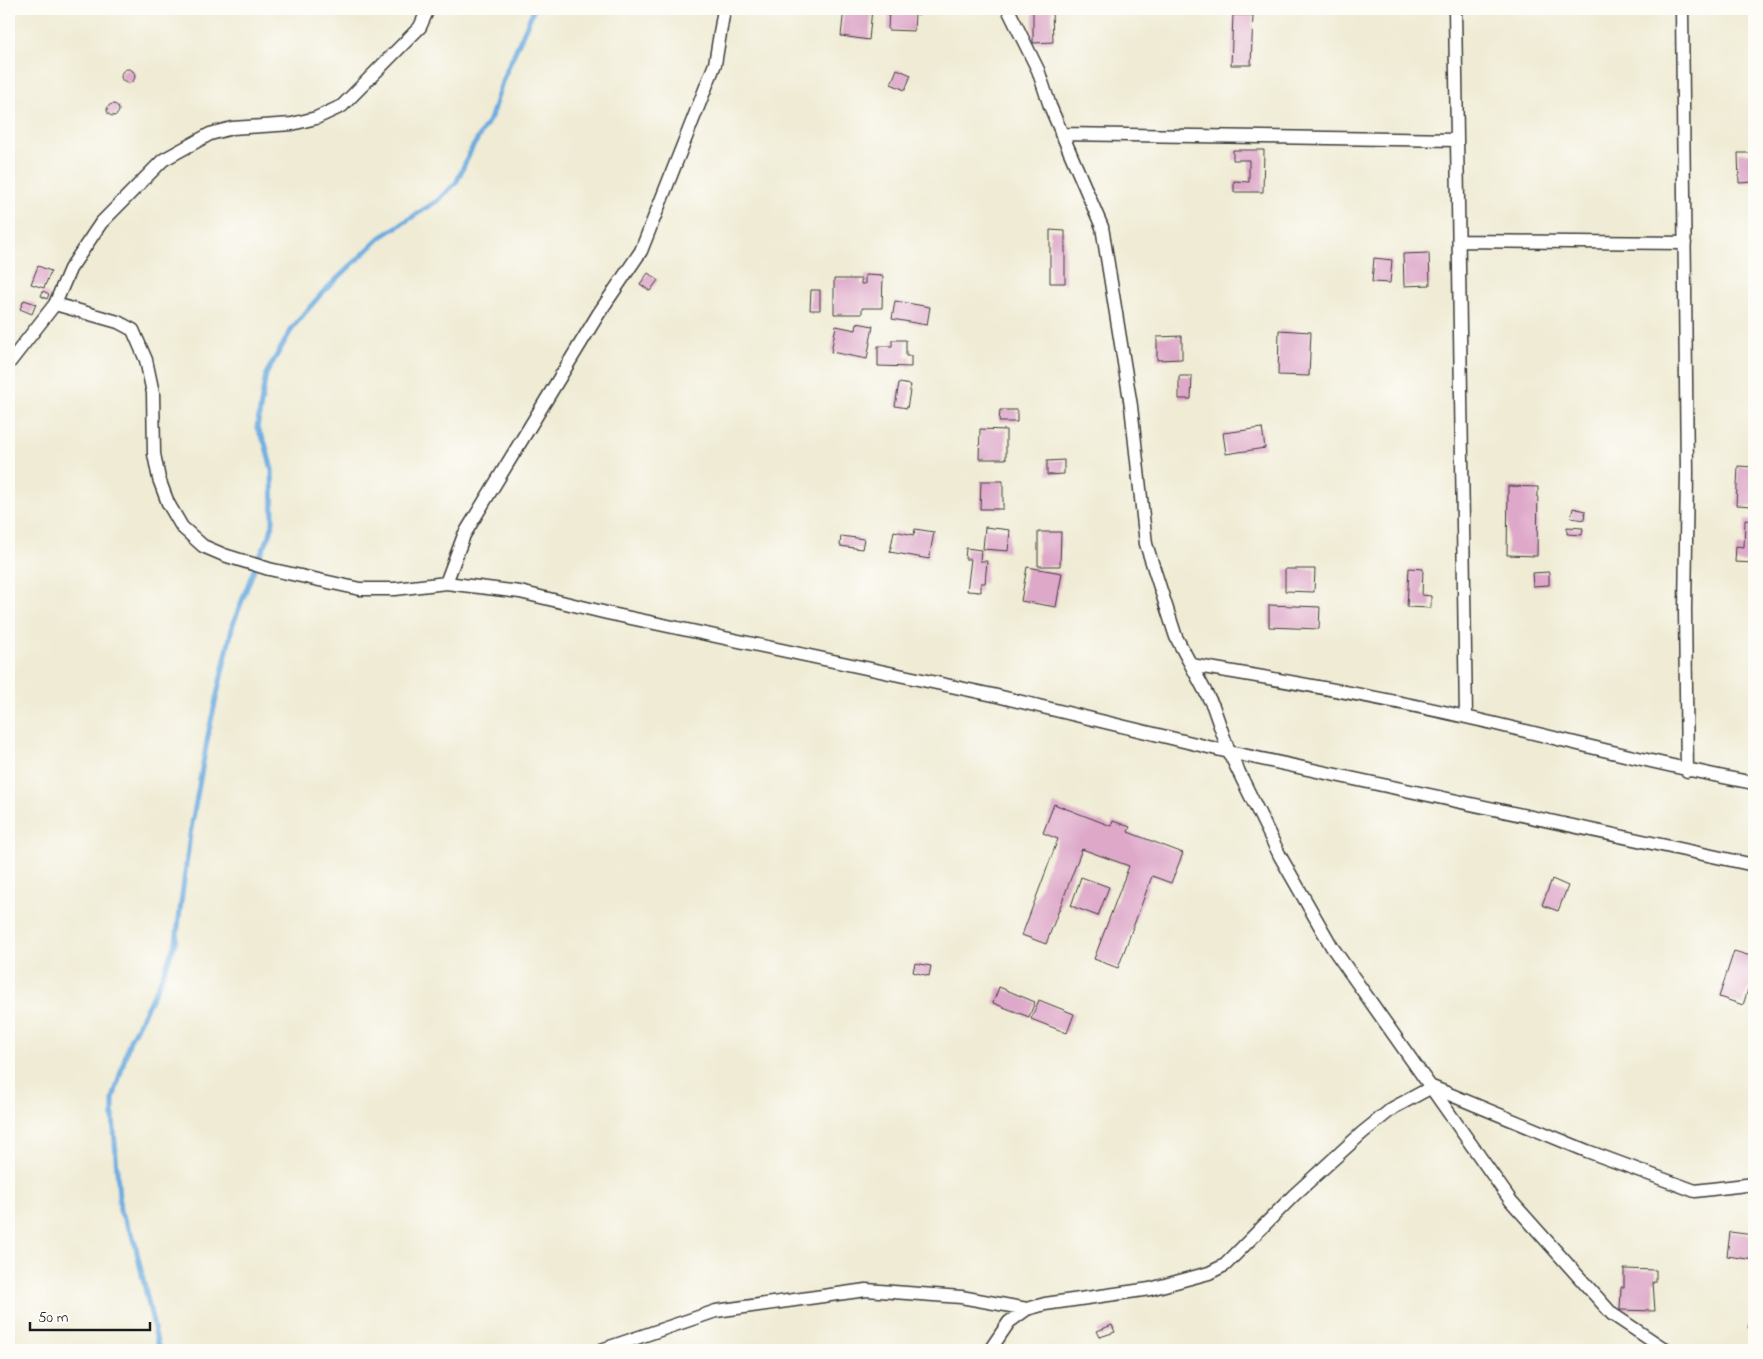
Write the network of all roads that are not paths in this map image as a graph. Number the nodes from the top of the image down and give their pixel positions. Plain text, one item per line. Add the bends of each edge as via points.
1 (428, 9) edge
2 (724, 9) edge
3 (1008, 9) edge
4 (1455, 9) edge
5 (1682, 9) edge
6 (1061, 134) junction
7 (1457, 140) junction
8 (1460, 241) junction
9 (1685, 243) junction
10 (55, 304) junction
11 (9, 363) edge
12 (446, 583) junction
13 (1191, 665) junction
14 (1466, 717) junction
15 (1228, 752) junction
16 (1687, 771) junction
17 (1754, 783) edge
18 (1754, 865) edge
19 (1432, 1087) junction
20 (1754, 1184) edge
21 (1027, 1309) junction
22 (601, 1350) edge
23 (990, 1350) edge
24 (1666, 1350) edge

1 - 10 street via 420,26 342,106 292,124 224,130 163,160 101,223 70,269
2 - 12 street via 715,64 641,251 599,313 464,535
3 - 6 street via 1038,70
4 - 7 street
5 - 9 street
6 - 7 street
6 - 13 street via 1102,227 1131,406 1146,544 1176,637
7 - 8 street
8 - 9 street
8 - 14 street
9 - 16 street
10 - 11 street
10 - 12 street via 118,322 133,330 146,360 153,392 154,454 159,478 182,527 203,546 244,562 360,589
12 - 15 street via 520,592 993,695
13 - 14 street via 1276,678
13 - 15 street via 1213,706
14 - 16 street
15 - 18 street
15 - 19 street via 1280,856 1332,947
16 - 17 street
19 - 20 street via 1587,1151 1695,1191
19 - 21 street via 1393,1108 1362,1132 1225,1265 1210,1273 1150,1289
19 - 24 street via 1511,1201 1612,1314
21 - 22 street via 961,1298 866,1290 716,1311
21 - 23 street via 1009,1322

